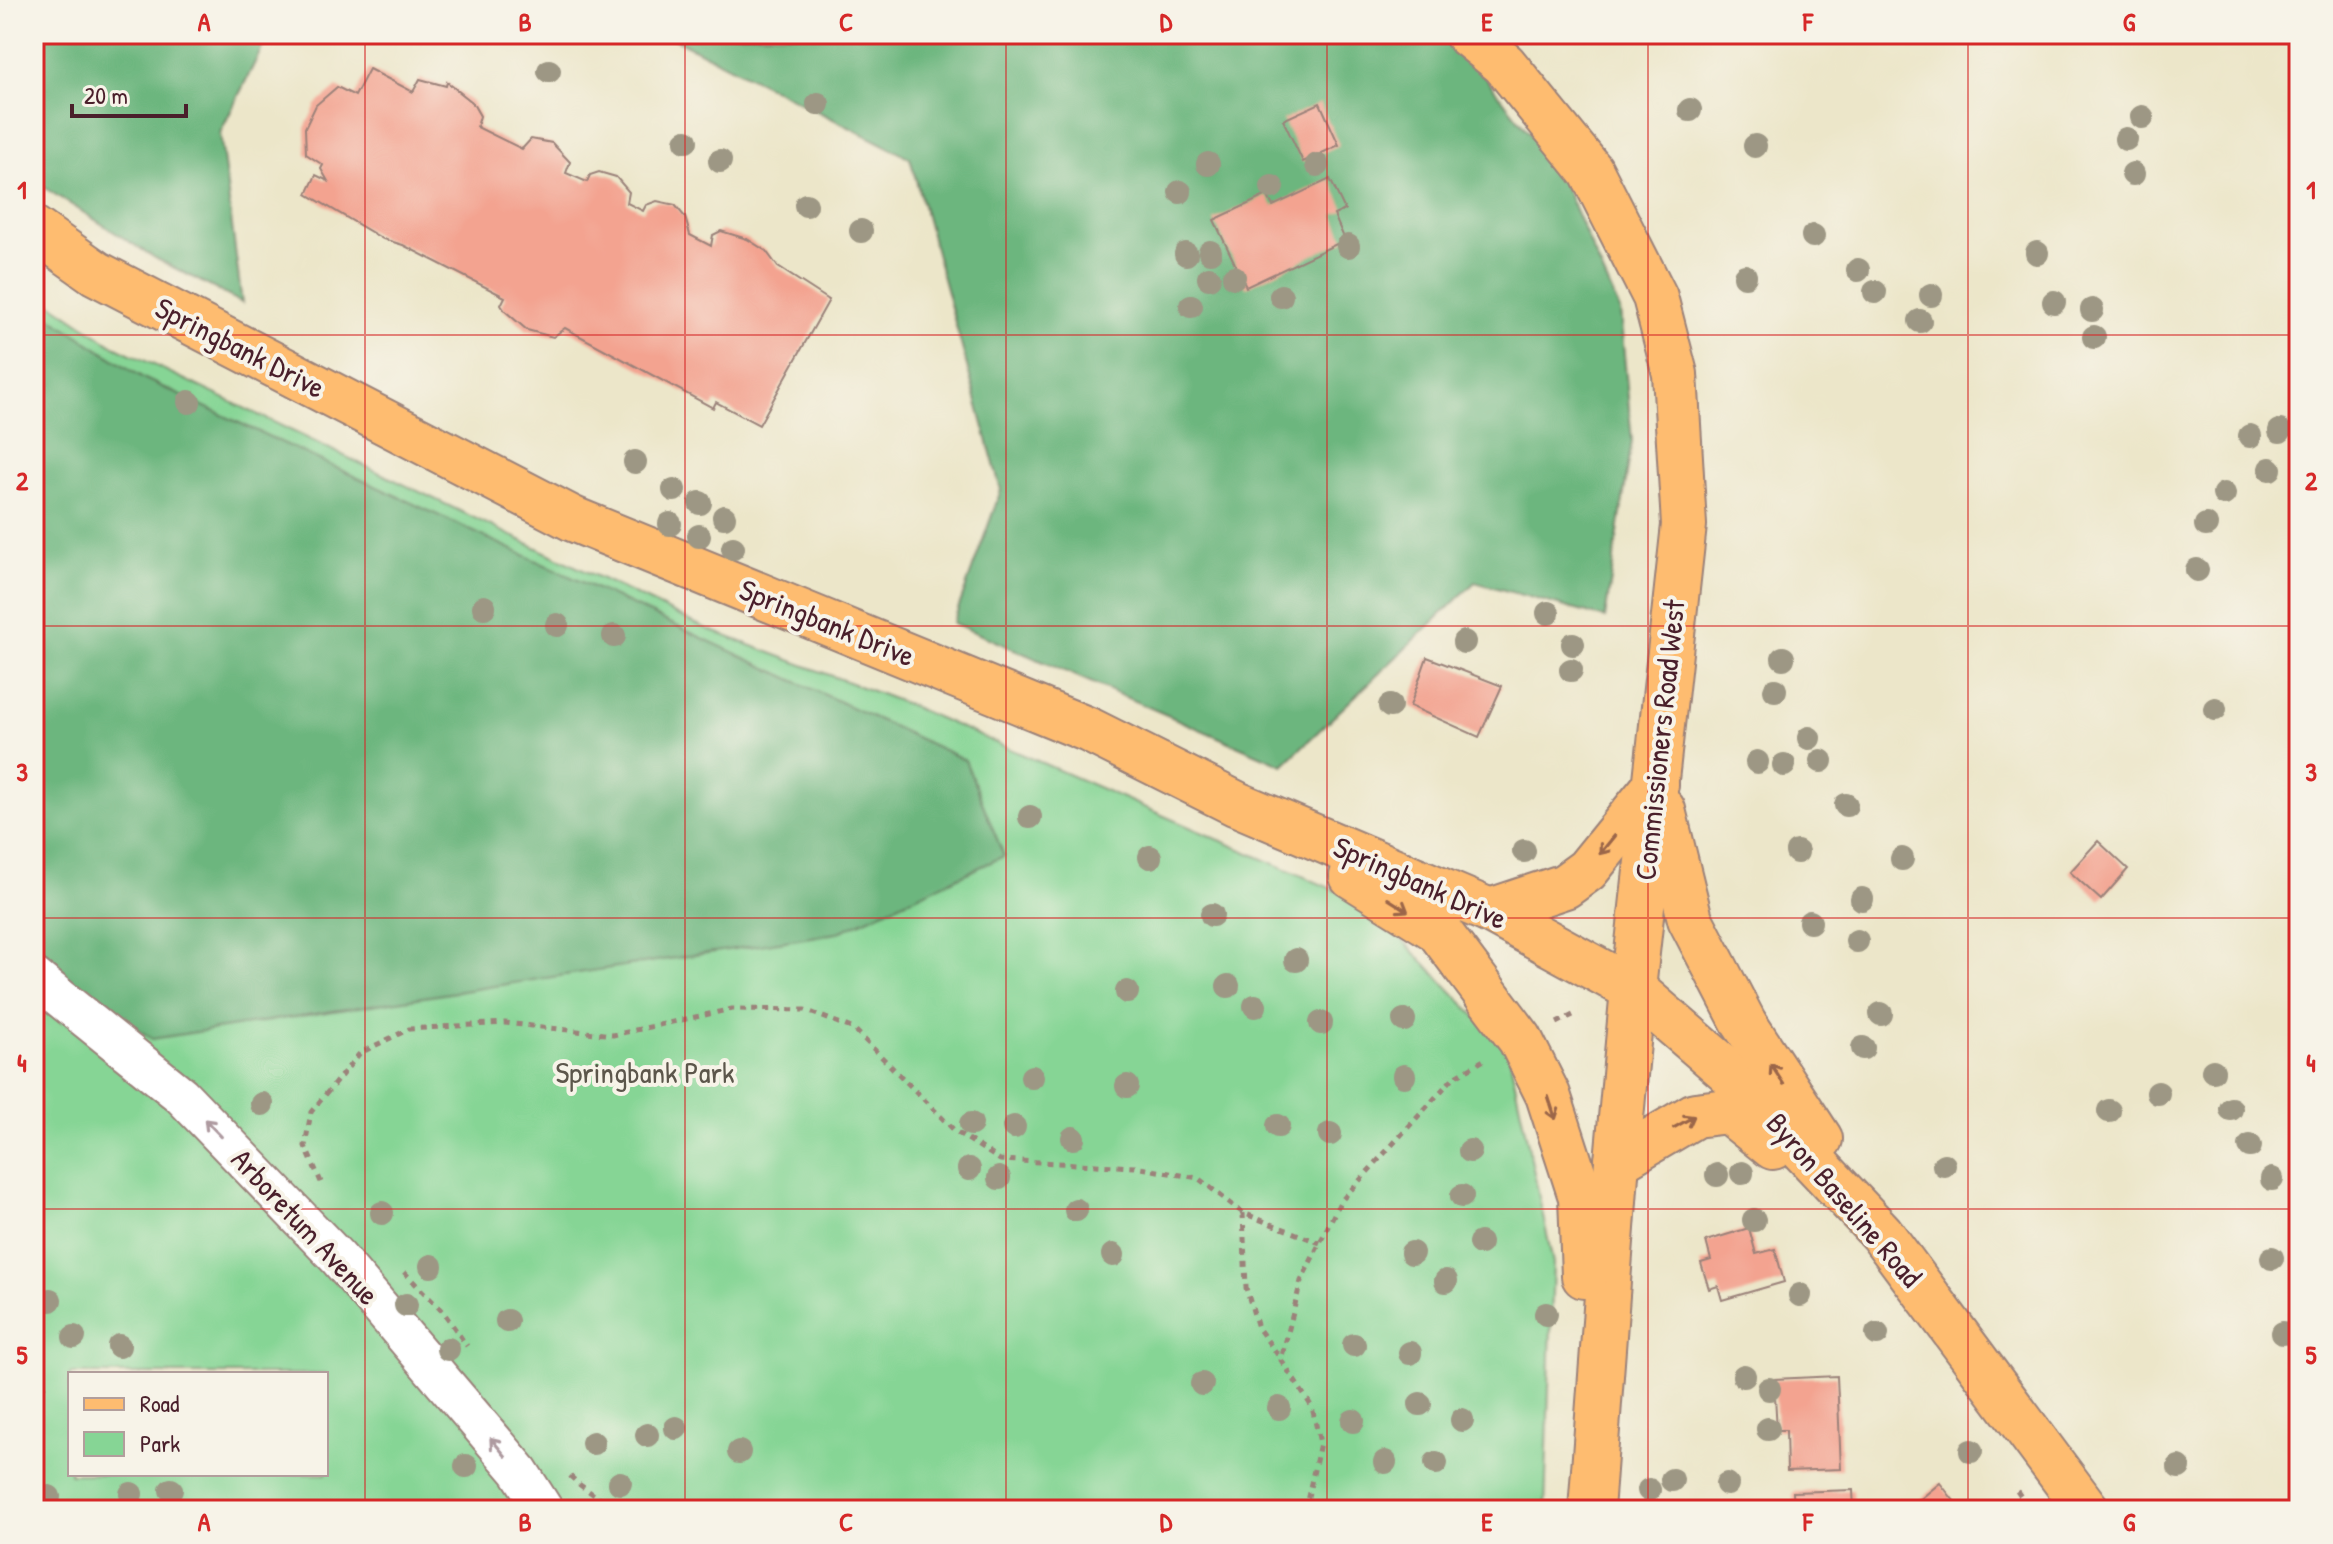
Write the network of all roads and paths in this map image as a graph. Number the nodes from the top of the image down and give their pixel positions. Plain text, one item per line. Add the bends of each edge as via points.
1 (1467, 34) edge
2 (34, 229) edge
3 (1656, 785) junction
4 (1237, 804) junction
5 (1490, 911) junction
6 (34, 977) edge
7 (1633, 989) junction
8 (1573, 1015) dead end
9 (1520, 1039) junction
10 (1617, 1161) junction
11 (329, 1191) dead end
12 (1243, 1213) junction
13 (1881, 1233) junction
14 (1320, 1243) junction
15 (401, 1268) dead end
16 (470, 1349) dead end
17 (1281, 1360) junction
18 (34, 1374) edge
19 (48, 1392) dead end
20 (570, 1476) dead end
21 (1591, 1500) edge
22 (544, 1510) edge
23 (616, 1510) edge
24 (1305, 1510) edge
25 (2087, 1510) edge

1 - 3 main road, Commissioners Road West via 1504,64 1591,171 1655,297 1675,374 1684,525
2 - 4 main road, Springbank Drive via 96,273 573,519 1089,730
3 -> 5 main road via 1587,870 1565,886
3 - 7 main road, Commissioners Road West
13 -> 3 main road via 1744,1023 1690,919
4 - 5 main road, Springbank Drive
4 -> 9 main road via 1438,930
5 - 7 main road, Springbank Drive
22 -> 6 street, Arboretum Avenue via 519,1471 338,1258 181,1095
7 - 10 main road, Commissioners Road West
7 - 13 main road, Byron Baseline Road via 1727,1070
8 - 9 path
9 - 14 path via 1454,1077 1340,1202
9 -> 21 main road via 1548,1095 1581,1197
10 -> 13 main road via 1695,1115 1728,1111
10 - 21 main road, Commissioners Road West
11 - 12 path via 305,1146 311,1112 360,1053 409,1029 505,1023 613,1035 732,1009 805,1010 854,1029 955,1131 1000,1160 1135,1167 1198,1178
12 - 14 path
12 - 17 path via 1246,1288 1258,1328
13 - 25 main road, Byron Baseline Road
14 - 17 path via 1301,1281
15 - 16 path
17 - 24 path via 1312,1407 1320,1443
18 - 19 path
20 - 23 path

